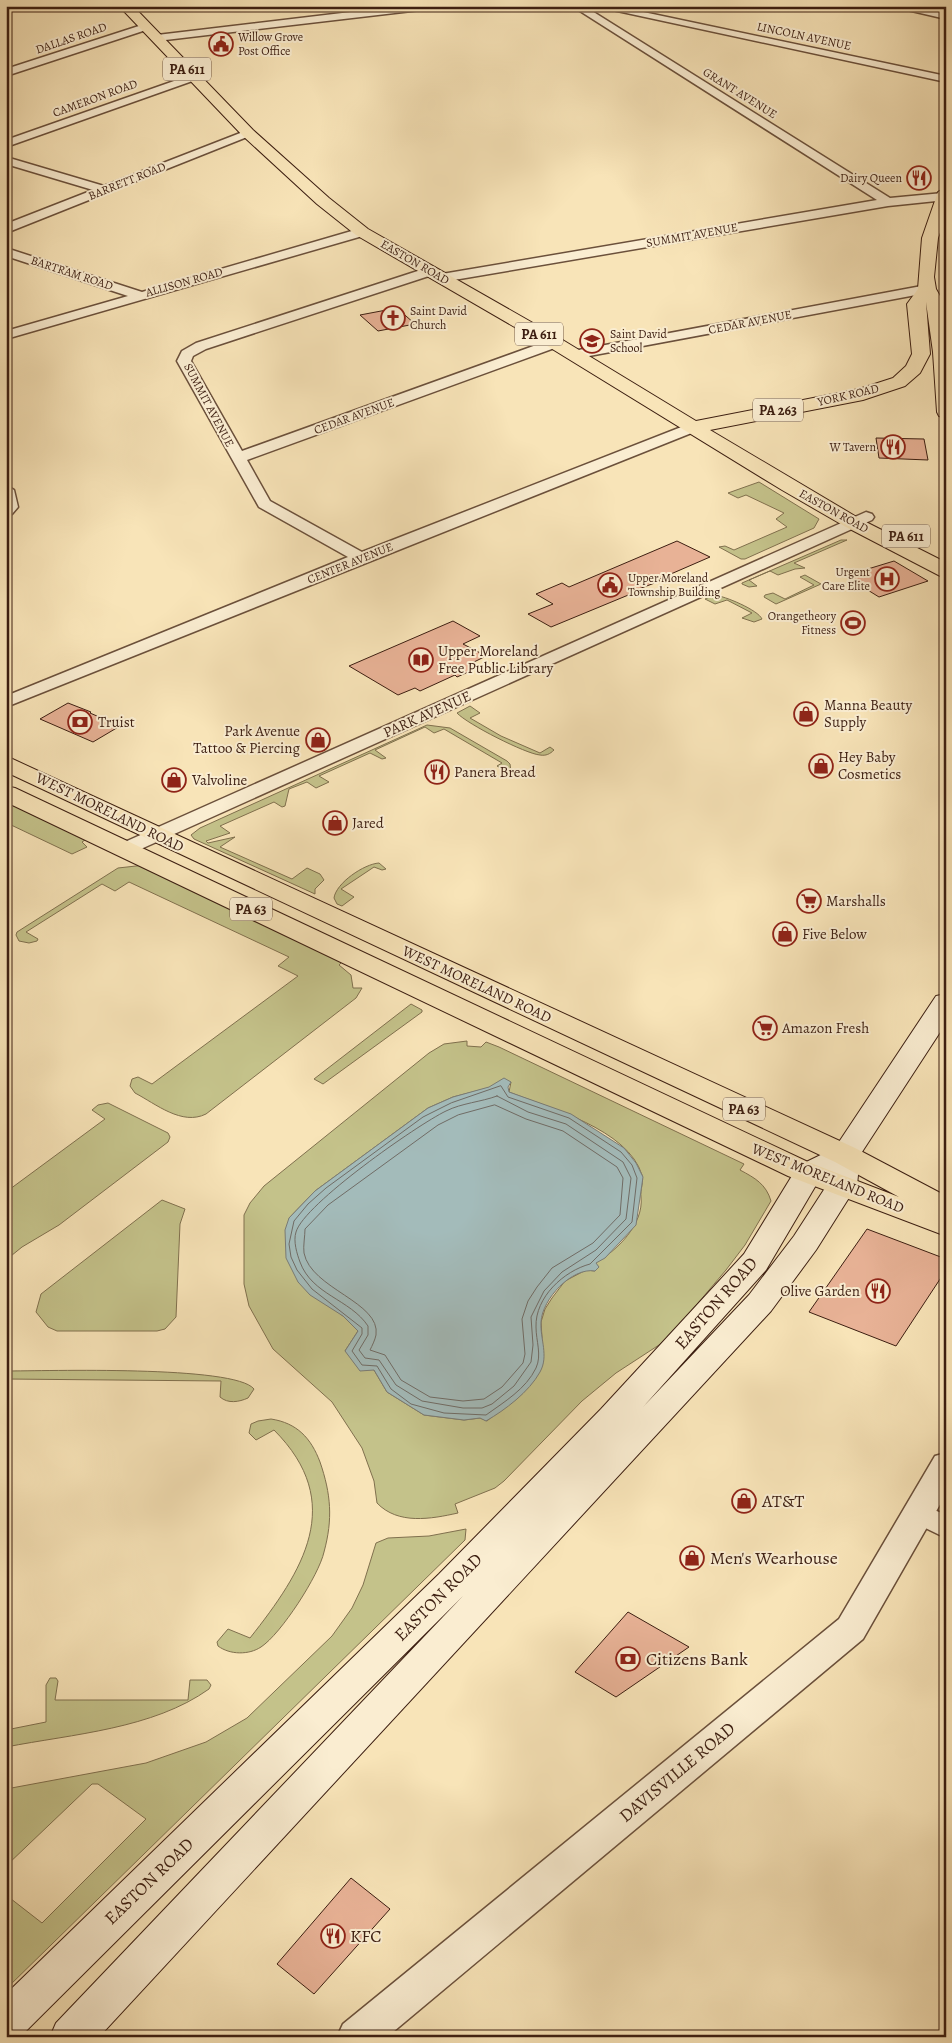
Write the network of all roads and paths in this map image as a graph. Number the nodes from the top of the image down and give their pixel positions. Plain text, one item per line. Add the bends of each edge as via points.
1 (16, 6) edge
2 (125, 6) edge
3 (430, 6) edge
4 (578, 6) edge
5 (599, 6) edge
6 (895, 6) edge
7 (6, 9) edge
8 (368, 10) edge
9 (946, 16) edge
10 (145, 27) junction
11 (157, 38) junction
12 (7, 73) edge
13 (194, 77) junction
14 (946, 79) edge
15 (248, 133) junction
16 (6, 144) edge
17 (6, 160) edge
18 (104, 190) junction
19 (944, 195) edge
20 (888, 202) junction
21 (6, 229) edge
22 (362, 232) junction
23 (6, 252) edge
24 (436, 275) junction
25 (927, 289) junction
26 (139, 295) junction
27 (6, 336) edge
28 (555, 343) junction
29 (573, 355) junction
30 (945, 408) edge
31 (694, 427) junction
32 (237, 458) junction
33 (6, 490) edge
34 (6, 511) edge
35 (860, 520) junction
36 (946, 555) edge
37 (361, 558) junction
38 (946, 574) edge
39 (6, 702) edge
40 (6, 763) edge
41 (6, 793) edge
42 (155, 834) junction
43 (125, 849) junction
44 (946, 1002) edge
45 (845, 1155) junction
46 (808, 1173) junction
47 (842, 1186) junction
48 (946, 1209) edge
49 (946, 1226) edge
50 (946, 1465) edge
51 (932, 1521) edge
52 (6, 2022) edge
53 (71, 2037) edge
54 (357, 2037) edge

1 - 7 street
2 - 10 main road, EASTON ROAD / PA 611
3 - 8 street
4 - 20 street, GRANT AVENUE
5 - 14 street, LINCOLN AVENUE
6 - 9 street
8 - 11 street
10 - 11 main road, EASTON ROAD / PA 611
10 - 12 street, DALLAS ROAD
11 - 13 main road, EASTON ROAD / PA 611
13 - 15 main road, EASTON ROAD / PA 611
13 - 16 street, CAMERON ROAD
15 - 18 street, BARRETT ROAD
15 - 22 main road, EASTON ROAD / PA 611 via 322,201
17 - 18 street
18 - 21 street, BARRETT ROAD
19 - 20 street, SUMMIT AVENUE
19 - 25 main road, YORK ROAD / PA 263 via 929,244
20 - 24 street, SUMMIT AVENUE
22 - 24 main road, EASTON ROAD / PA 611
22 - 26 street, ALLISON ROAD
23 - 26 street, BARTRAM ROAD
24 - 28 main road, EASTON ROAD / PA 611
24 - 32 street, SUMMIT AVENUE via 201,346 186,354 186,368
25 - 29 street, CEDAR AVENUE
25 - 30 main road, YORK ROAD / PA 263 via 935,303
25 - 31 main road, YORK ROAD / PA 263 via 916,304 921,354 914,369 899,382 863,394
26 - 27 street, ALLISON ROAD
28 - 29 main road, EASTON ROAD / PA 611
28 - 32 street, CEDAR AVENUE
29 - 31 main road, EASTON ROAD / PA 611
31 - 35 main road, EASTON ROAD / PA 611 via 750,462
31 - 37 street, CENTER AVENUE
32 - 37 street, SUMMIT AVENUE via 264,504
33 - 34 street via 10,507
35 - 36 main road, EASTON ROAD / PA 611
35 - 38 main road, EASTON ROAD / PA 611
35 - 42 street, PARK AVENUE
37 - 39 street, CENTER AVENUE
40 - 42 main road, WEST MORELAND ROAD / PA 63
41 - 43 main road, WEST MORELAND ROAD / PA 63
42 - 43 street, PARK AVENUE
42 - 45 main road, WEST MORELAND ROAD / PA 63
43 - 46 main road, WEST MORELAND ROAD / PA 63
44 - 45 main road, EASTON ROAD
45 - 46 main road
45 - 47 main road, EASTON ROAD
45 - 48 main road, WEST MORELAND ROAD / PA 63
46 - 47 main road, WEST MORELAND ROAD / PA 63
46 - 52 main road, EASTON ROAD via 755,1262 613,1418 452,1584
47 - 49 main road, WEST MORELAND ROAD / PA 63
47 - 53 main road, EASTON ROAD via 760,1303
50 - 51 street, DAVISVILLE ROAD
51 - 54 street, DAVISVILLE ROAD via 851,1628

